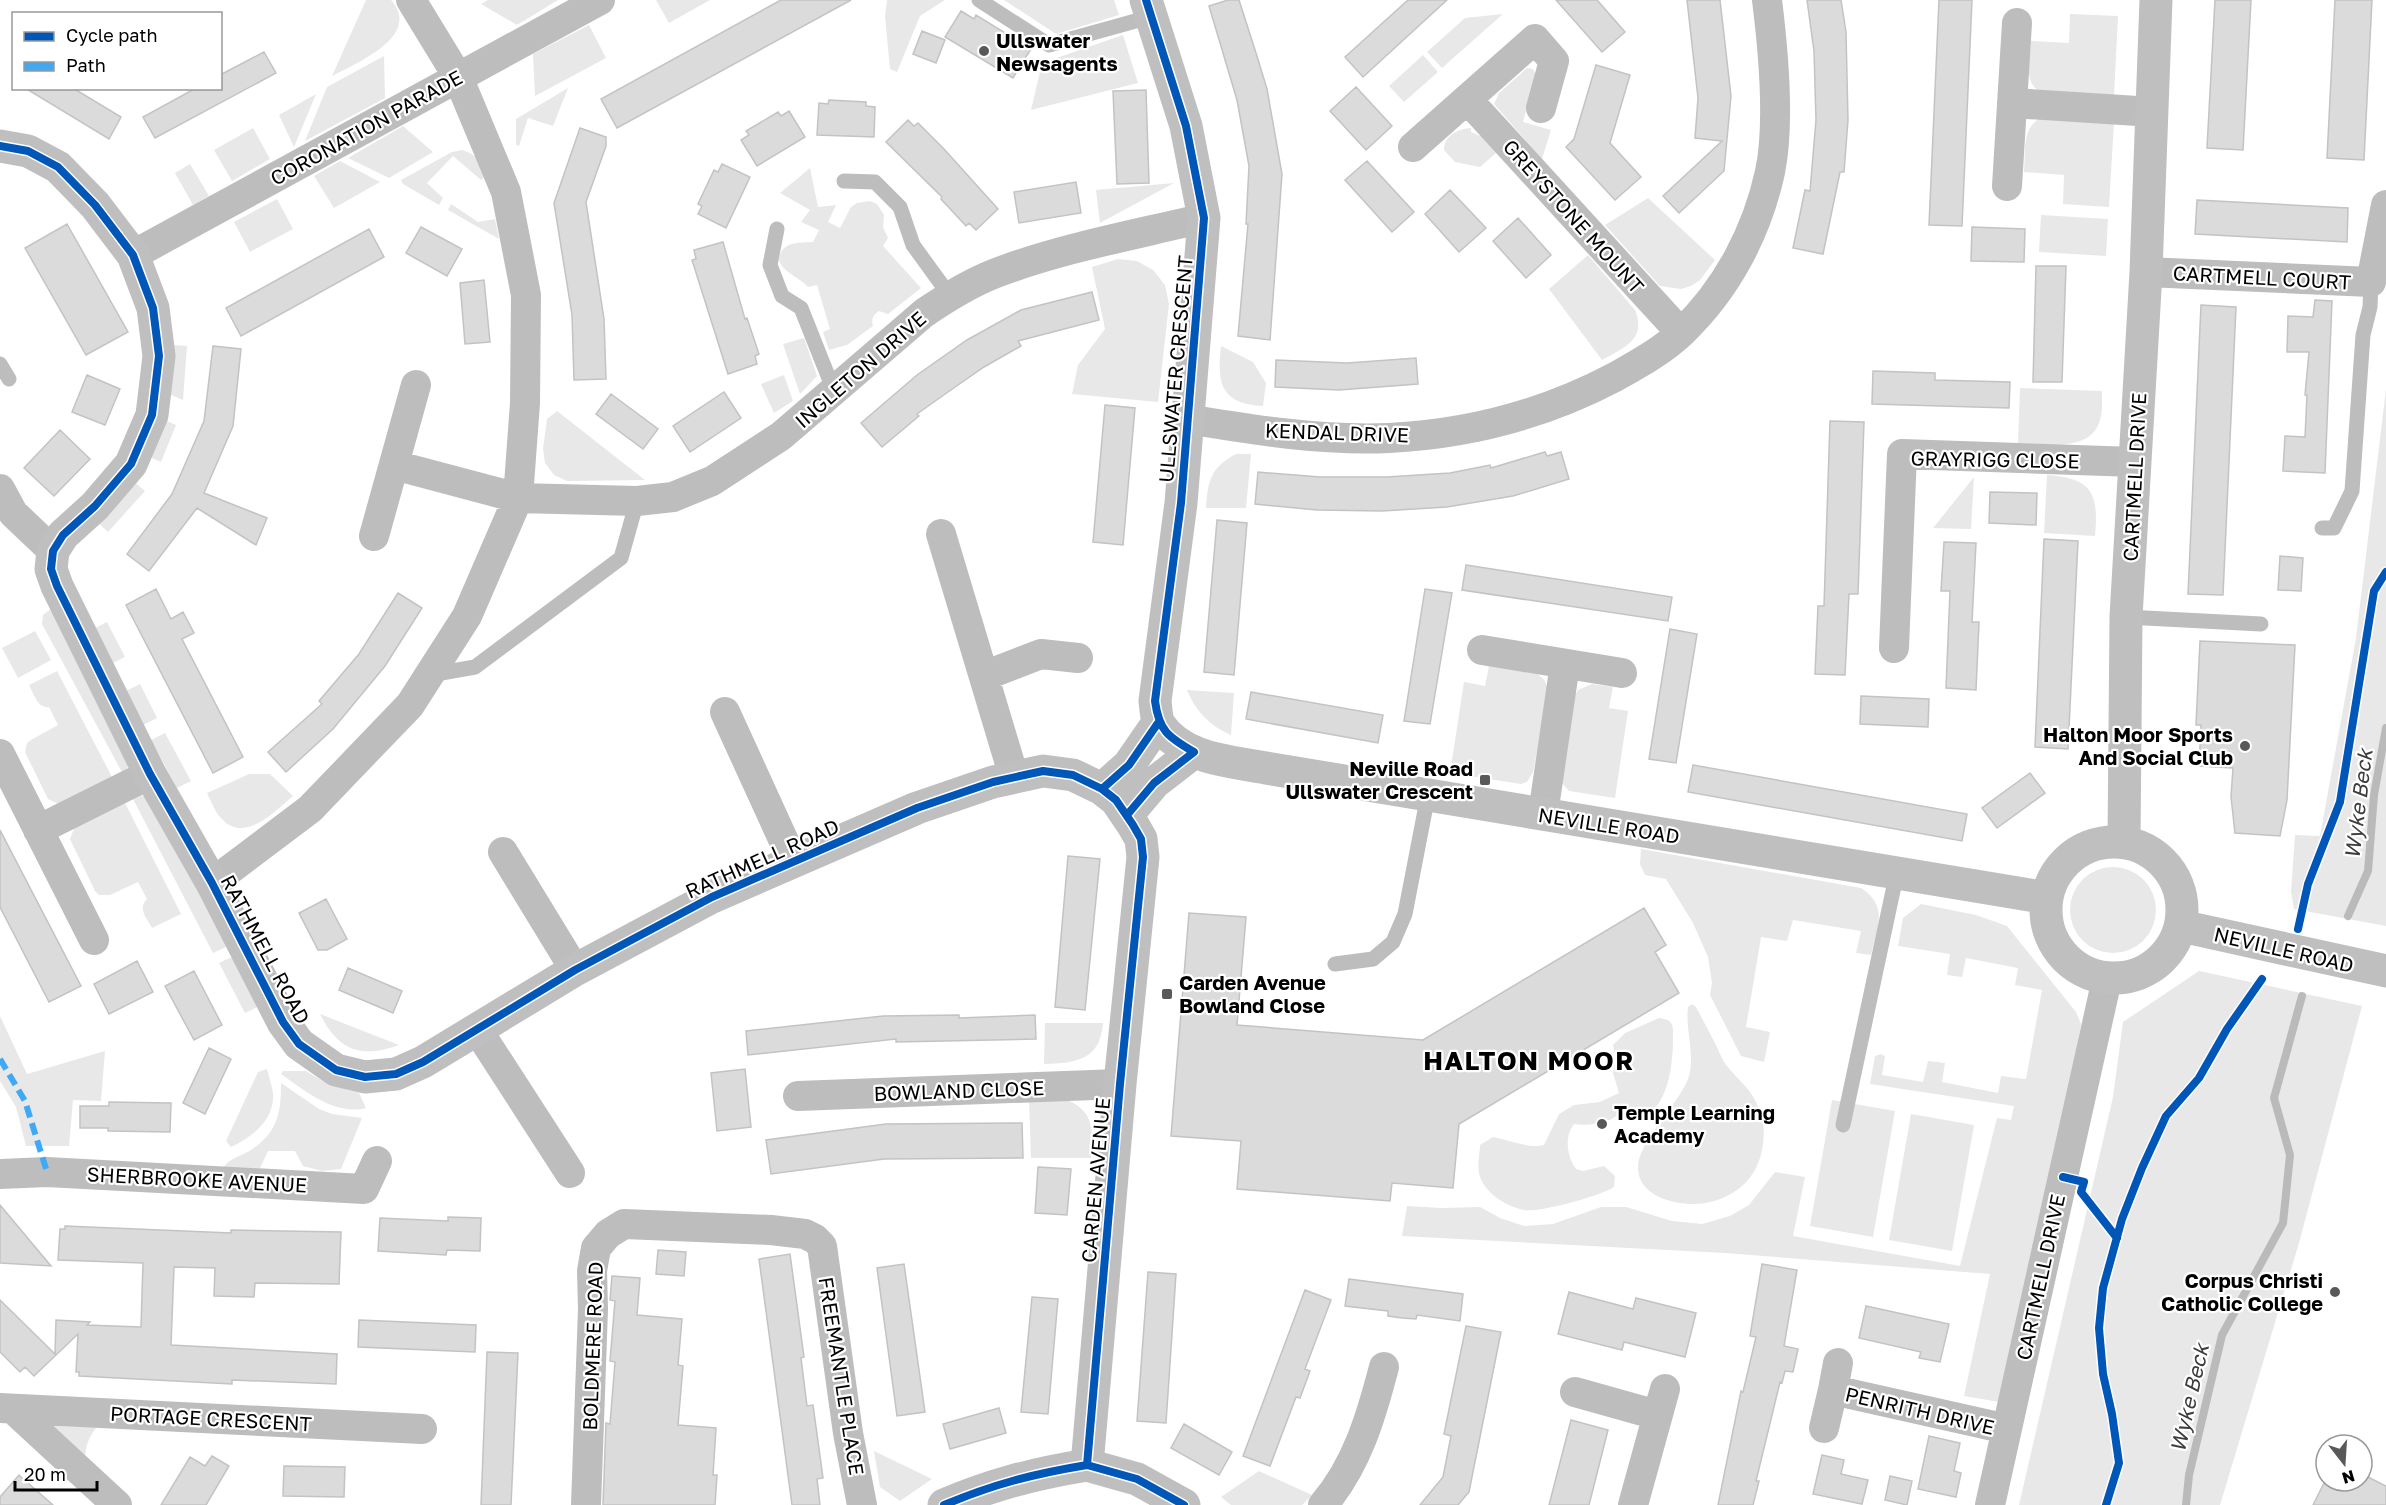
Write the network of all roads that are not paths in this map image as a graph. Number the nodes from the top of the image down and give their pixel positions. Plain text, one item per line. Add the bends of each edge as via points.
1 (411, 0) edge
2 (600, 0) edge
3 (980, 0) edge
4 (1767, 0) edge
5 (2157, 0) edge
6 (1148, 8) edge
7 (2017, 23) dead end
8 (458, 77) junction
9 (1467, 99) junction
10 (2012, 103) junction
11 (1541, 108) dead end
12 (2153, 112) junction
13 (0, 146) edge
14 (1413, 147) dead end
15 (844, 181) dead end
16 (2007, 186) dead end
17 (2386, 205) edge
18 (1204, 218) junction
19 (777, 229) dead end
20 (133, 255) junction
21 (2146, 272) junction
22 (2372, 282) junction
23 (950, 296) junction
24 (1681, 333) junction
25 (0, 364) edge
26 (9, 379) dead end
27 (416, 385) dead end
28 (834, 391) junction
29 (1187, 419) junction
30 (2134, 462) junction
31 (394, 465) junction
32 (0, 489) edge
33 (518, 498) junction
34 (638, 501) junction
35 (2322, 528) dead end
36 (941, 534) dead end
37 (374, 536) dead end
38 (54, 551) junction
39 (2126, 617) junction
40 (2261, 624) dead end
41 (1894, 648) dead end
42 (1482, 650) dead end
43 (1078, 658) dead end
44 (1565, 664) junction
45 (1622, 673) dead end
46 (429, 676) junction
47 (984, 676) junction
48 (725, 712) dead end
49 (1175, 738) junction
50 (0, 754) edge
51 (150, 774) junction
52 (1014, 777) junction
53 (1428, 795) junction
54 (1115, 801) junction
55 (1543, 814) junction
56 (38, 830) junction
57 (2124, 842) junction
58 (503, 852) dead end
59 (793, 861) junction
60 (1897, 872) junction
61 (212, 883) junction
62 (2047, 898) junction
63 (2181, 926) junction
64 (94, 940) dead end
65 (1335, 964) dead end
66 (575, 970) junction
67 (2386, 971) edge
68 (2107, 979) junction
69 (477, 1029) junction
70 (1120, 1084) junction
71 (798, 1096) dead end
72 (1843, 1125) dead end
73 (377, 1161) dead end
74 (570, 1173) dead end
75 (0, 1174) edge
76 (822, 1246) joint
77 (1384, 1367) dead end
78 (1575, 1392) dead end
79 (7, 1408) edge
80 (1824, 1428) dead end
81 (2007, 1429) junction
82 (422, 1430) dead end
83 (1087, 1466) junction
84 (117, 1505) edge
85 (586, 1505) edge
86 (862, 1505) edge
87 (944, 1505) edge
88 (1184, 1505) edge
89 (1323, 1505) edge
90 (1633, 1505) edge
91 (1990, 1505) edge

1 - 8 street
2 - 8 street, CORONATION PARADE
3 - 6 lane via 1049,45
4 - 24 street, KENDAL DRIVE via 1774,115 1770,170 1755,224 1733,269
5 - 12 street, CARTMELL DRIVE
6 - 18 street, ULLSWATER CRESCENT via 1186,126
7 - 10 street
8 - 20 street, CORONATION PARADE
8 - 33 street via 506,192 526,295 525,403
9 - 11 street via 1535,39 1554,61
9 - 14 street
9 - 24 street, GREYSTONE MOUNT
10 - 12 street
10 - 16 street
12 - 21 street, CARTMELL DRIVE
13 - 20 street via 28,151 58,167 95,205
15 - 23 lane via 875,182 900,207 913,245
17 - 22 street, CARTMELL COURT
18 - 23 street, INGLETON DRIVE via 1044,257 994,274
18 - 29 street, ULLSWATER CRESCENT
19 - 28 lane via 770,265 782,296 801,308
20 - 38 street via 153,308 159,357 152,415 131,464 95,506 63,535
21 - 22 street, CARTMELL COURT
21 - 30 street, CARTMELL DRIVE
22 - 35 lane via 2363,335 2352,491 2334,528
23 - 28 street, INGLETON DRIVE via 924,313
24 - 29 street, KENDAL DRIVE via 1644,362 1596,387 1537,412 1464,430 1389,438 1303,435
25 - 26 lane
27 - 31 street
28 - 34 street, INGLETON DRIVE via 782,436 712,481 673,497
29 - 49 street, ULLSWATER CRESCENT via 1155,701
30 - 39 street, CARTMELL DRIVE
30 - 41 street, GRAYRIGG CLOSE via 1902,454
31 - 33 street, INGLETON DRIVE
31 - 37 street
32 - 38 street via 13,513
33 - 34 street, INGLETON DRIVE
33 - 46 street via 467,616
34 - 46 lane via 621,558 475,667
36 - 47 street
38 - 51 street, RATHMELL ROAD via 51,569 57,586
39 - 40 lane
39 - 57 street, CARTMELL DRIVE
42 - 44 street
43 - 47 street via 1041,654
44 - 45 street
44 - 55 street
46 - 61 street via 410,705 310,809
47 - 52 street
48 - 59 street
49 - 53 street, NEVILLE ROAD via 1223,760
49 - 54 street via 1129,765
49 - 54 street via 1154,783
50 - 56 street
51 - 56 street
51 - 61 street, RATHMELL ROAD
52 - 54 street, RATHMELL ROAD via 1043,771 1073,775
52 - 59 street, RATHMELL ROAD via 917,808
53 - 55 street, NEVILLE ROAD
53 - 65 lane via 1405,914 1393,942 1373,959
54 - 70 street, CARDEN AVENUE via 1141,839 1143,857
55 - 60 street, NEVILLE ROAD
56 - 64 street
57 - 62 street via 2083,849 2066,861 2053,878
57 - 63 street via 2145,849 2164,863 2177,881 2183,903
58 - 66 street
59 - 66 street, RATHMELL ROAD via 712,897
60 - 62 street, NEVILLE ROAD
60 - 72 lane
61 - 69 street, RATHMELL ROAD via 283,1022 299,1044 336,1070 365,1077 396,1074
62 - 68 street via 2046,916 2052,939 2065,959 2084,972
63 - 67 street, NEVILLE ROAD
63 - 68 street via 2173,946 2154,966 2126,978
66 - 69 street, RATHMELL ROAD
68 - 81 street, CARTMELL DRIVE
69 - 74 street
70 - 71 street, BOWLAND CLOSE
70 - 83 street, CARDEN AVENUE
73 - 75 street, SHERBROOKE AVENUE via 364,1189 59,1172
76 - 85 street, BOLDMERE ROAD via 805,1234 771,1230 624,1224 608,1234 596,1248 592,1271
76 - 86 street, FREEMANTLE PLACE
77 - 89 street via 1358,1452
78 - 90 street via 1661,1402
79 - 82 street, PORTAGE CRESCENT
79 - 84 street
80 - 81 street, PENRITH DRIVE via 1836,1376
81 - 91 street, CARTMELL DRIVE
83 - 87 street via 987,1487
83 - 88 street via 1137,1479

